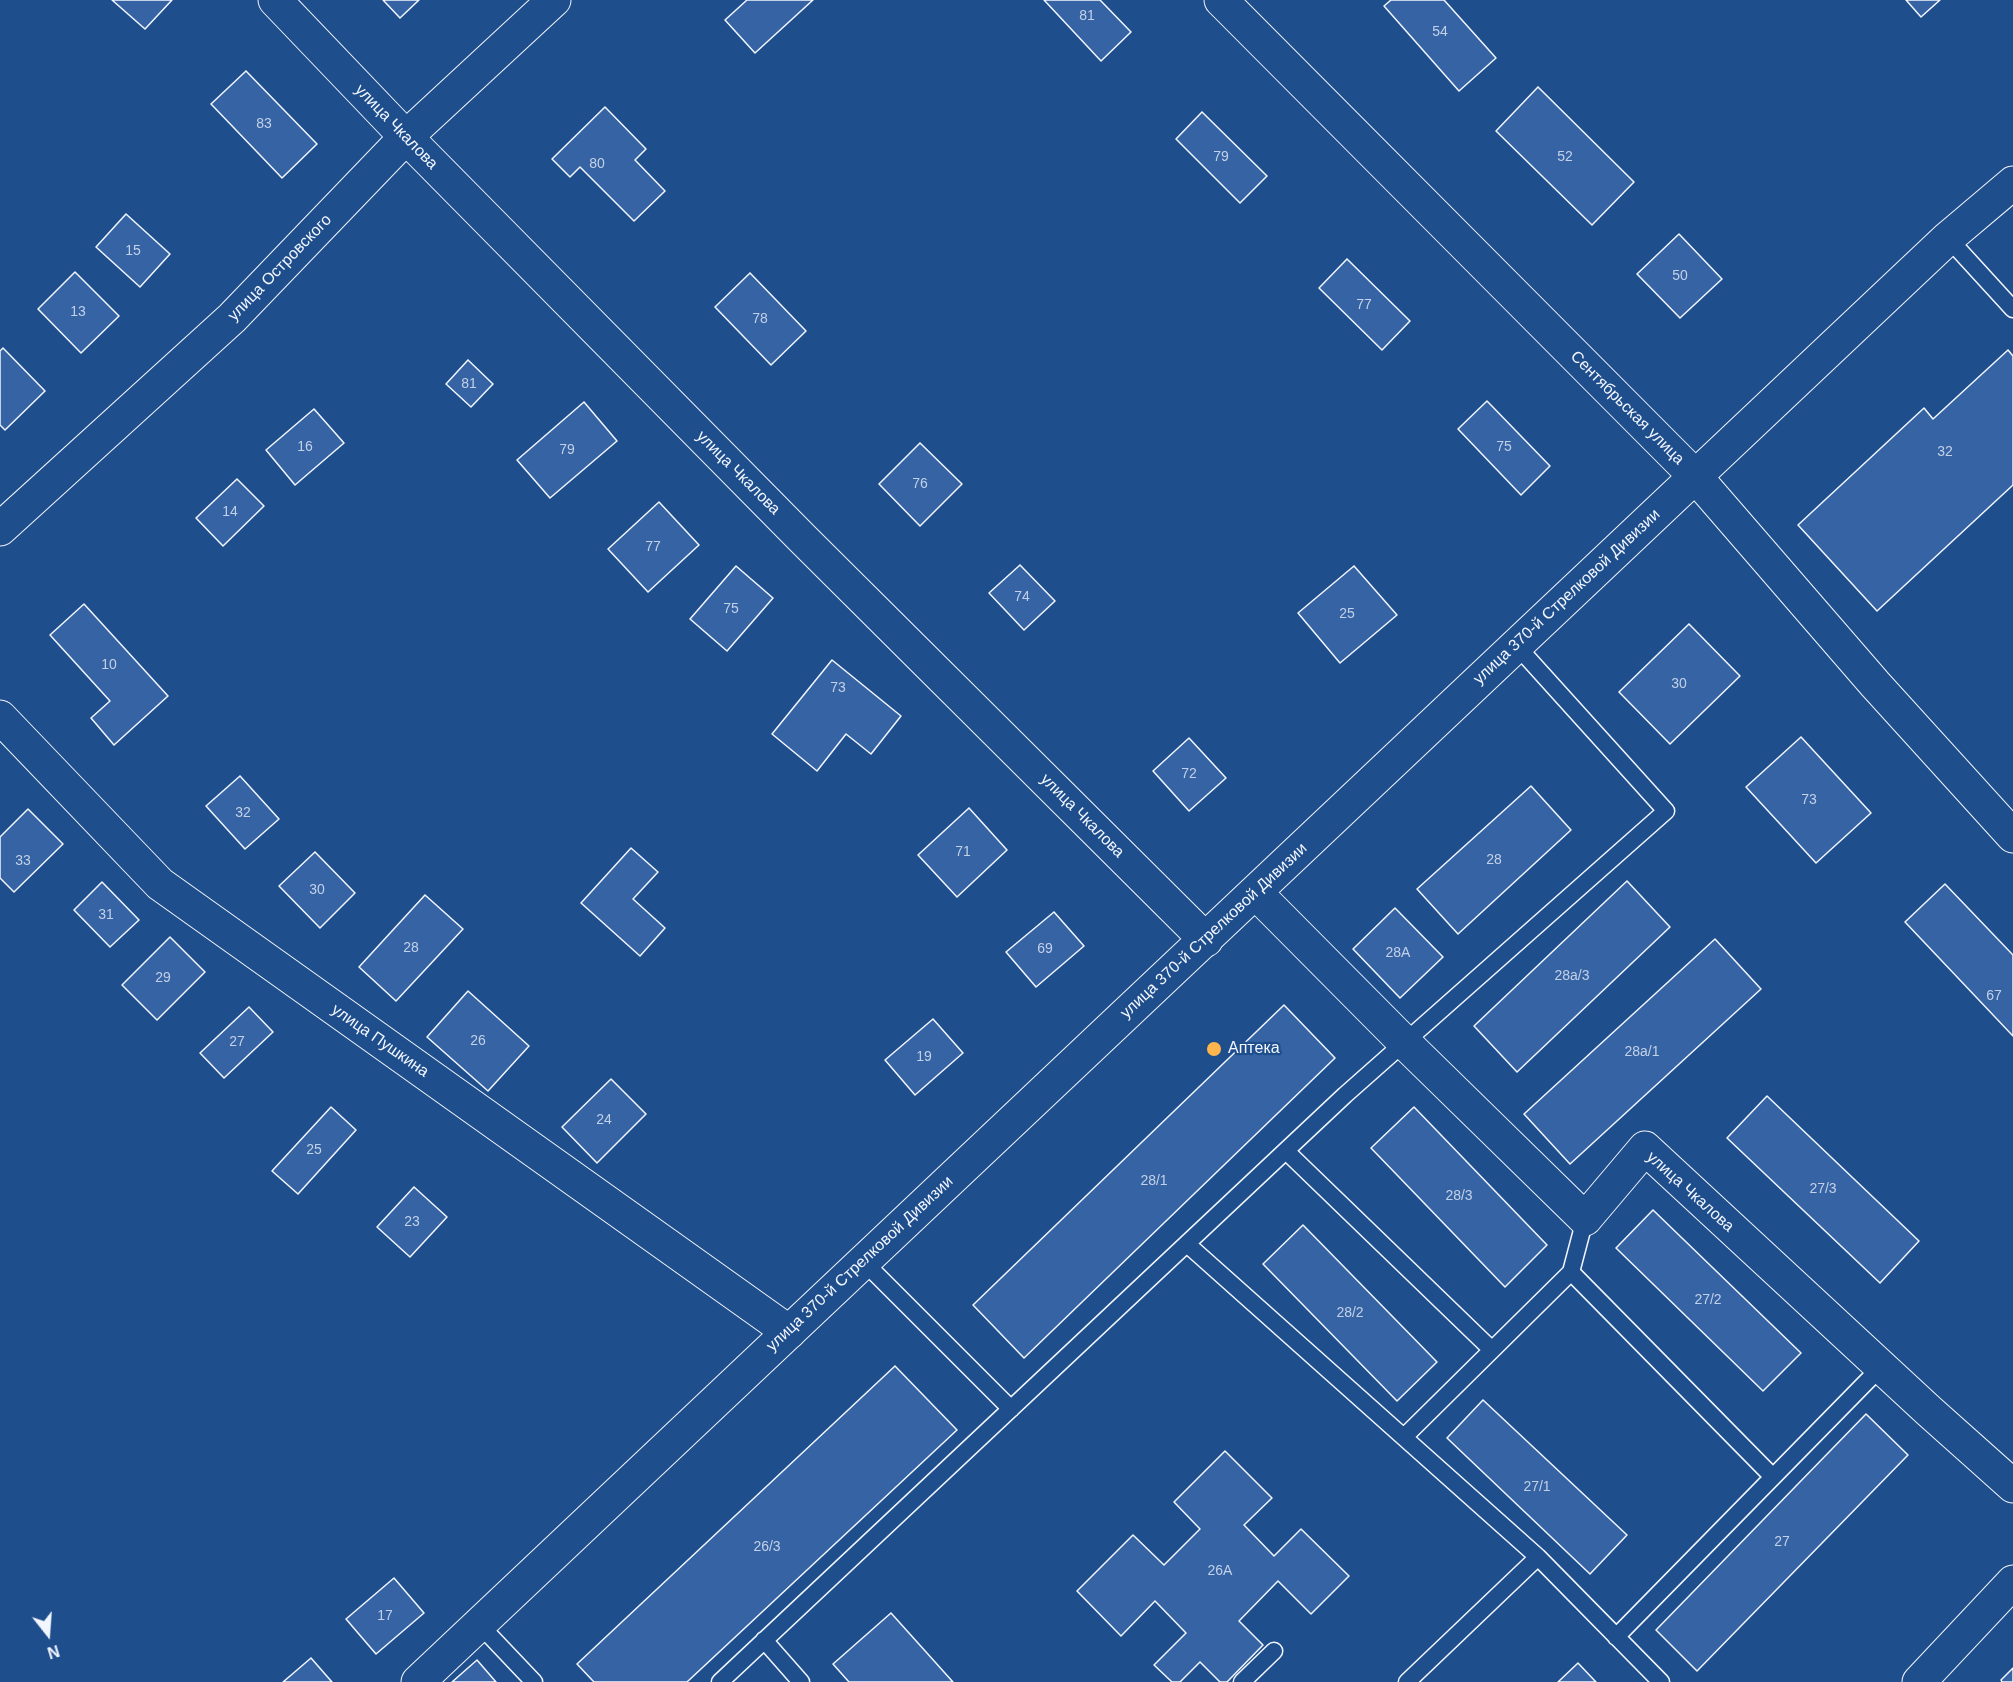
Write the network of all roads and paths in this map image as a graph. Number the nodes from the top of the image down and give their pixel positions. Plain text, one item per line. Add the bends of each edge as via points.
1 (275, 0) edge
2 (554, 0) edge
3 (1221, 0) edge
4 (406, 137) junction
5 (2013, 183) edge
6 (1948, 238) junction
7 (2013, 309) edge
8 (1695, 476) junction
9 (0, 529) edge
10 (1516, 645) junction
11 (0, 717) edge
12 (2013, 836) edge
13 (1256, 893) junction
14 (1206, 939) junction
15 (1405, 1043) junction
16 (1286, 1151) junction
17 (1585, 1219) junction
18 (1187, 1244) junction
19 (864, 1262) junction
20 (1571, 1272) junction
21 (789, 1332) junction
22 (1492, 1350) junction
23 (1881, 1367) junction
24 (1011, 1408) junction
25 (1404, 1437) junction
26 (1773, 1477) junction
27 (2013, 1486) edge
28 (1539, 1557) junction
29 (2013, 1582) edge
30 (478, 1623) junction
31 (1616, 1636) junction
32 (764, 1640) junction
33 (1274, 1651) dead end
34 (418, 1682) edge
35 (534, 1682) edge
36 (720, 1682) edge
37 (801, 1682) edge
38 (1242, 1682) edge
39 (1407, 1682) edge
40 (1661, 1682) edge
41 (1919, 1682) edge

1 - 4 street, улица Чкалова
2 - 4 street, улица Островского
3 - 8 street, Сентябрьская улица
4 - 9 street, улица Островского via 232,318
4 - 14 street, улица Чкалова
5 - 6 street, улица 370-й Стрелковой Дивизии
6 - 7 lane
6 - 8 street, улица 370-й Стрелковой Дивизии
8 - 10 street, улица 370-й Стрелковой Дивизии
8 - 12 street, Сентябрьская улица
10 - 13 street, улица 370-й Стрелковой Дивизии
10 - 15 lane via 1666,811
11 - 21 street, улица Пушкина via 160,885
13 - 14 street, улица 370-й Стрелковой Дивизии
13 - 15 street
14 - 19 street, улица 370-й Стрелковой Дивизии
15 - 16 lane
15 - 17 street
16 - 18 lane
16 - 22 lane
17 - 20 lane
17 - 23 street, улица Чкалова via 1645,1148
18 - 24 lane
18 - 25 lane
19 - 21 street, улица 370-й Стрелковой Дивизии
19 - 24 lane
20 - 22 lane
20 - 26 lane
21 - 30 street, улица 370-й Стрелковой Дивизии
22 - 25 lane
23 - 26 lane
23 - 27 street, улица Чкалова
24 - 32 lane
25 - 28 lane
26 - 31 lane
28 - 31 lane
28 - 39 lane
29 - 41 street
30 - 34 street, улица 370-й Стрелковой Дивизии
30 - 35 lane
31 - 40 lane
32 - 36 lane
32 - 37 lane
33 - 38 lane

